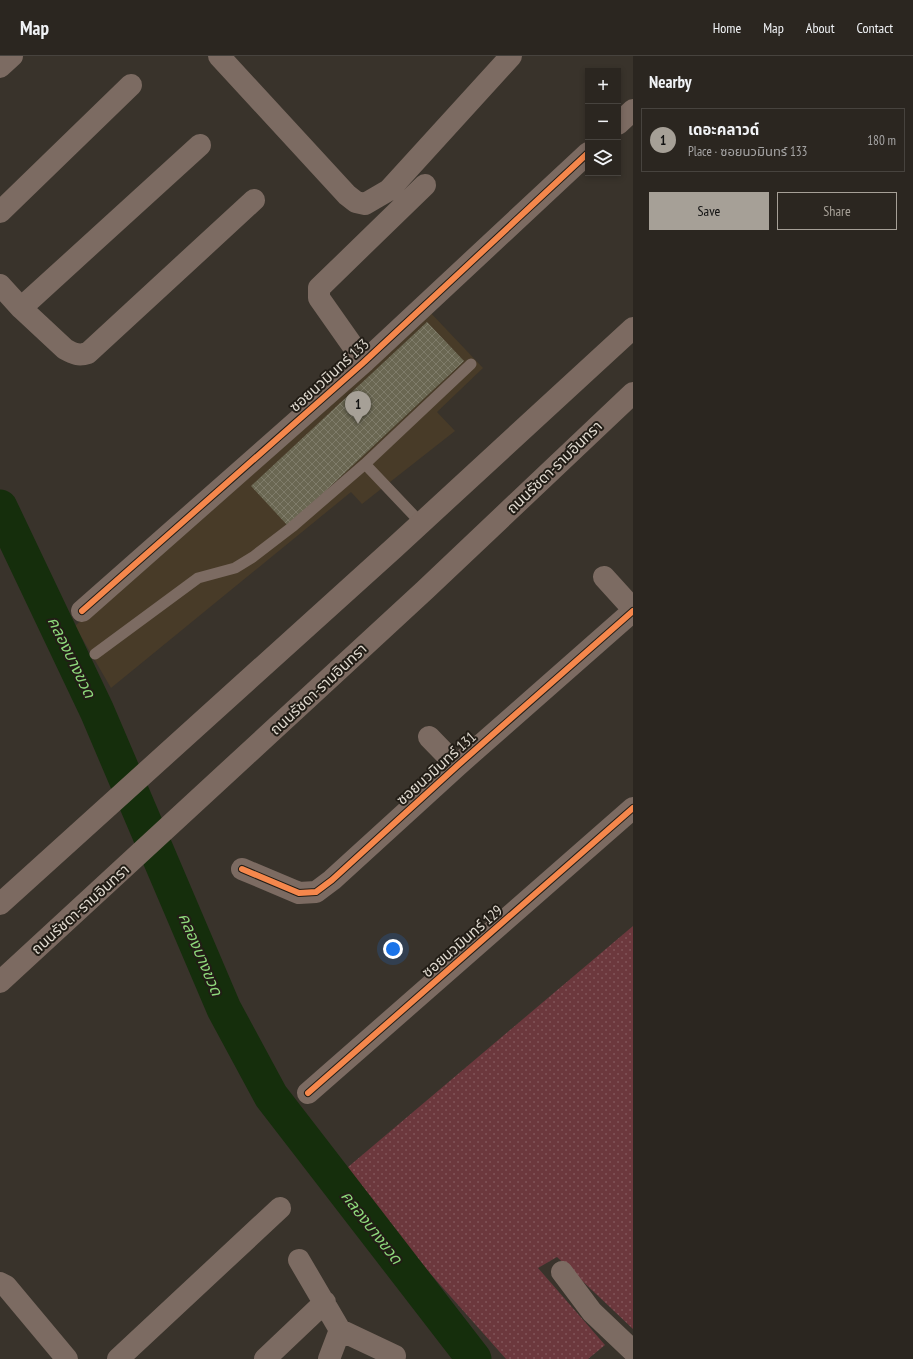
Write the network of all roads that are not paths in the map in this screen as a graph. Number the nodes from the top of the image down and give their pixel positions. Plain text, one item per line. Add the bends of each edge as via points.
1 (12, 56) edge
2 (219, 56) edge
3 (511, 56) edge
4 (0, 67) edge
5 (131, 84) dead end
6 (633, 110) edge
7 (621, 121) edge
8 (200, 146) dead end
9 (585, 155) edge
10 (425, 185) dead end
11 (254, 200) dead end
12 (0, 212) edge
13 (0, 285) edge
14 (21, 308) junction
15 (633, 328) edge
16 (364, 362) junction
17 (471, 364) dead end
18 (633, 393) edge
19 (365, 464) junction
20 (421, 523) junction
21 (604, 576) dead end
22 (633, 610) edge
23 (82, 611) dead end
24 (95, 654) dead end
25 (429, 736) dead end
26 (458, 766) junction
27 (633, 808) edge
28 (242, 869) dead end
29 (0, 904) edge
30 (0, 982) edge
31 (308, 1093) dead end
32 (280, 1208) dead end
33 (299, 1260) dead end
34 (562, 1272) dead end
35 (0, 1283) edge
36 (325, 1302) junction
37 (340, 1330) junction
38 (633, 1351) edge
39 (395, 1356) dead end
40 (67, 1359) edge
41 (118, 1359) edge
42 (265, 1359) edge
43 (329, 1359) edge

1 - 4 street
2 - 3 street via 347,195 364,204 389,190
5 - 12 street
6 - 7 street
8 - 14 street
9 - 16 street, ซอยนวมินทร์ 133
10 - 16 street via 319,288 319,298
11 - 14 street via 88,352 81,355 65,349
13 - 14 street
15 - 20 main road
16 - 23 street, ซอยนวมินทร์ 133
17 - 19 lane
18 - 30 main road, ถนนรัชดา-รามอินทรา via 426,590
19 - 20 lane
19 - 24 lane via 253,557 224,572 198,578
20 - 29 main road
21 - 22 street
22 - 26 street, ซอยนวมินทร์ 131
25 - 26 street
26 - 28 street, ซอยนวมินทร์ 131 via 316,892 299,893
27 - 31 street, ซอยนวมินทร์ 129
32 - 41 street
33 - 36 street
34 - 38 street via 592,1312
35 - 40 street via 6,1286
36 - 37 street
36 - 42 street
37 - 39 street
37 - 43 street

